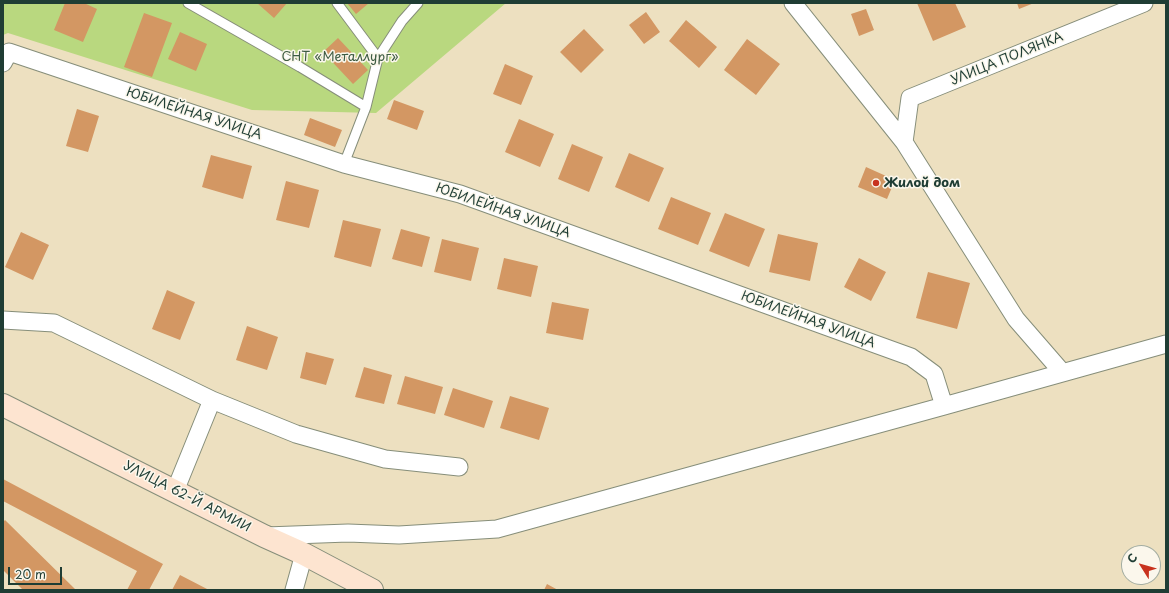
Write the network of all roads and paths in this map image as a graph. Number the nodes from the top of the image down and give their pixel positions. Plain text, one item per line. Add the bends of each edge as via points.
1 (188, 3) edge
2 (337, 3) edge
3 (418, 3) edge
4 (793, 3) edge
5 (1144, 3) edge
6 (6, 58) edge
7 (378, 58) junction
8 (366, 107) junction
9 (904, 142) junction
10 (344, 164) junction
11 (3, 320) edge
12 (1166, 344) edge
13 (1062, 372) junction
14 (212, 400) junction
15 (3, 405) edge
16 (944, 406) junction
17 (459, 467) dead end
18 (175, 491) junction
19 (264, 536) junction
20 (304, 554) junction
21 (294, 590) edge
22 (372, 590) edge

1 - 8 lane
2 - 7 lane
3 - 7 lane via 402,21
4 - 9 street
5 - 9 street, УЛИЦА ПОЛЯНКА via 910,98
6 - 10 street, ЮБИЛЕЙНАЯ УЛИЦА
7 - 8 lane
8 - 10 lane
9 - 13 street via 1016,319
10 - 16 street, ЮБИЛЕЙНАЯ УЛИЦА via 460,194 911,358 934,374
11 - 14 street via 54,323
12 - 13 street
13 - 16 street
14 - 17 street via 296,434 385,459
14 - 18 street
15 - 18 street, УЛИЦА 62-Й АРМИИ
16 - 19 street via 497,529 399,535 348,533
18 - 19 street, УЛИЦА 62-Й АРМИИ
19 - 20 street, УЛИЦА 62-Й АРМИИ
20 - 21 street
20 - 22 street, УЛИЦА 62-Й АРМИИ

